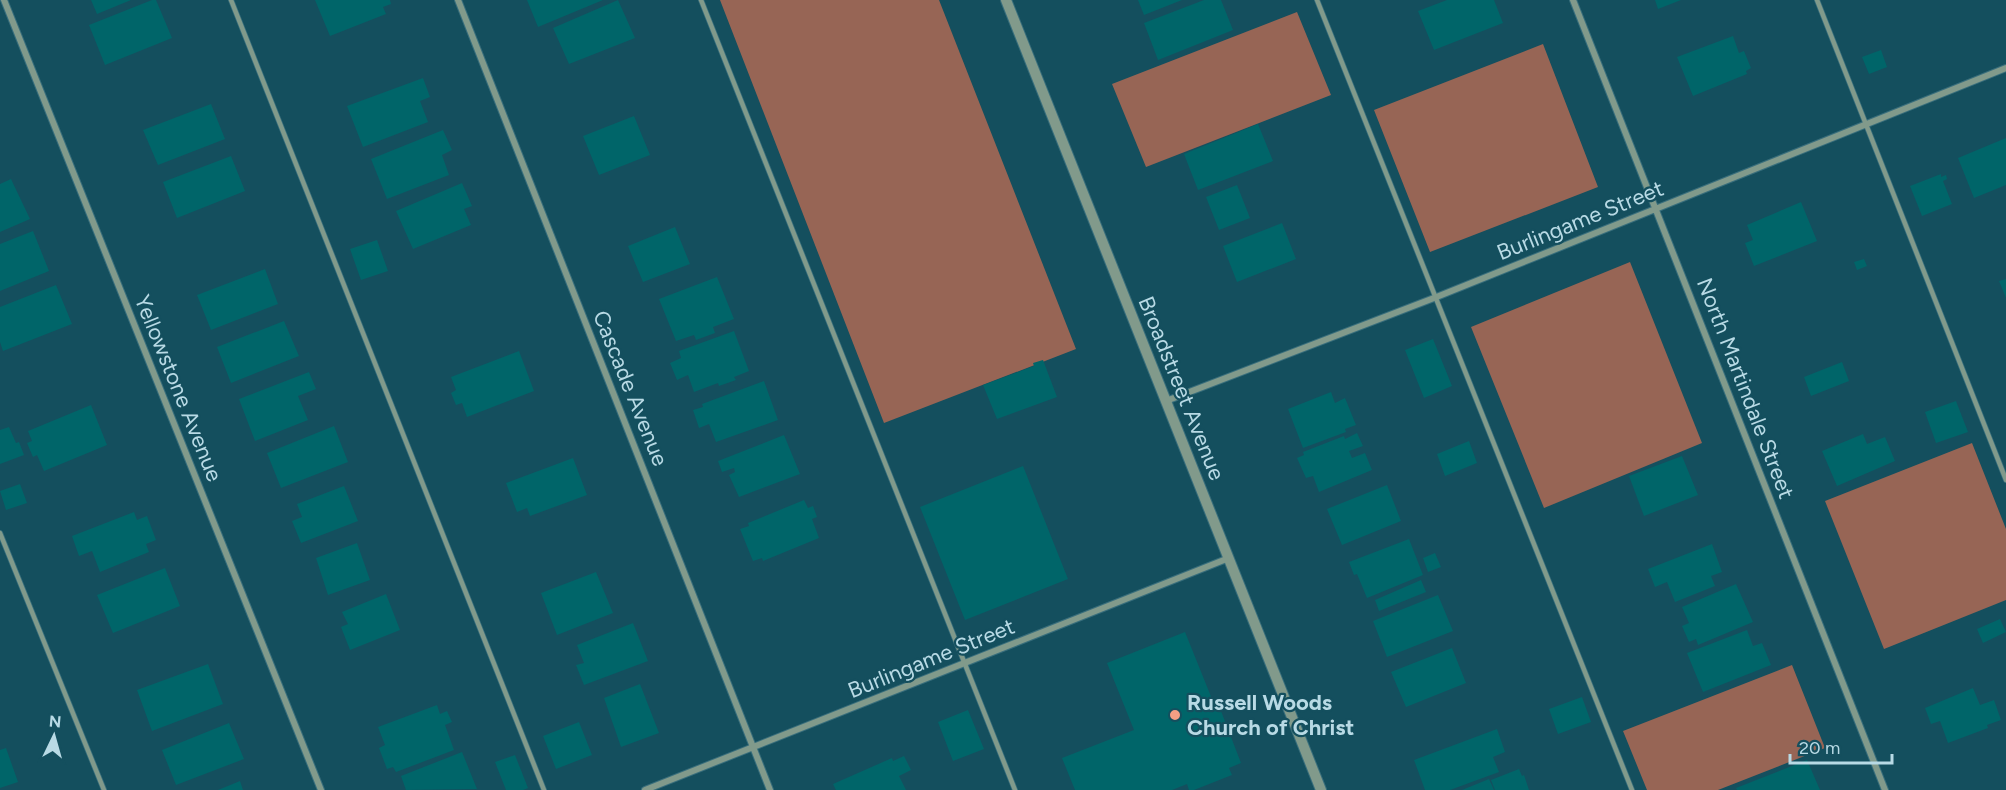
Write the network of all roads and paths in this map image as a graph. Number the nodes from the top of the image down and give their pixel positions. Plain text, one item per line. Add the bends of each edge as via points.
1 (4, 0) edge
2 (231, 0) edge
3 (458, 0) edge
4 (701, 0) edge
5 (1006, 0) edge
6 (1317, 0) edge
7 (1573, 0) edge
8 (1817, 0) edge
9 (2006, 68) edge
10 (1865, 124) junction
11 (1656, 209) junction
12 (1434, 298) junction
13 (1166, 401) junction
14 (2006, 480) edge
15 (0, 533) edge
16 (1230, 557) junction
17 (965, 663) junction
18 (753, 748) junction
19 (104, 790) edge
20 (321, 790) edge
21 (544, 790) edge
22 (645, 790) edge
23 (770, 790) edge
24 (1015, 790) edge
25 (1322, 790) edge
26 (1632, 790) edge
27 (1885, 790) edge

1 - 20 street, Yellowstone Avenue
2 - 21 lane
3 - 18 street, Cascade Avenue
4 - 17 lane
5 - 13 street, Broadstreet Avenue
6 - 12 lane
7 - 11 street, North Martindale Street
8 - 10 lane
9 - 10 street, Burlingame Street
10 - 11 street, Burlingame Street
10 - 14 lane
11 - 12 street, Burlingame Street
11 - 27 street, North Martindale Street
12 - 13 street, Burlingame Street
12 - 26 lane
13 - 16 street, Broadstreet Avenue
15 - 19 lane
16 - 17 street, Burlingame Street
16 - 25 street, Broadstreet Avenue
17 - 18 street, Burlingame Street
17 - 24 lane
18 - 22 street, Burlingame Street
18 - 23 street, Cascade Avenue

